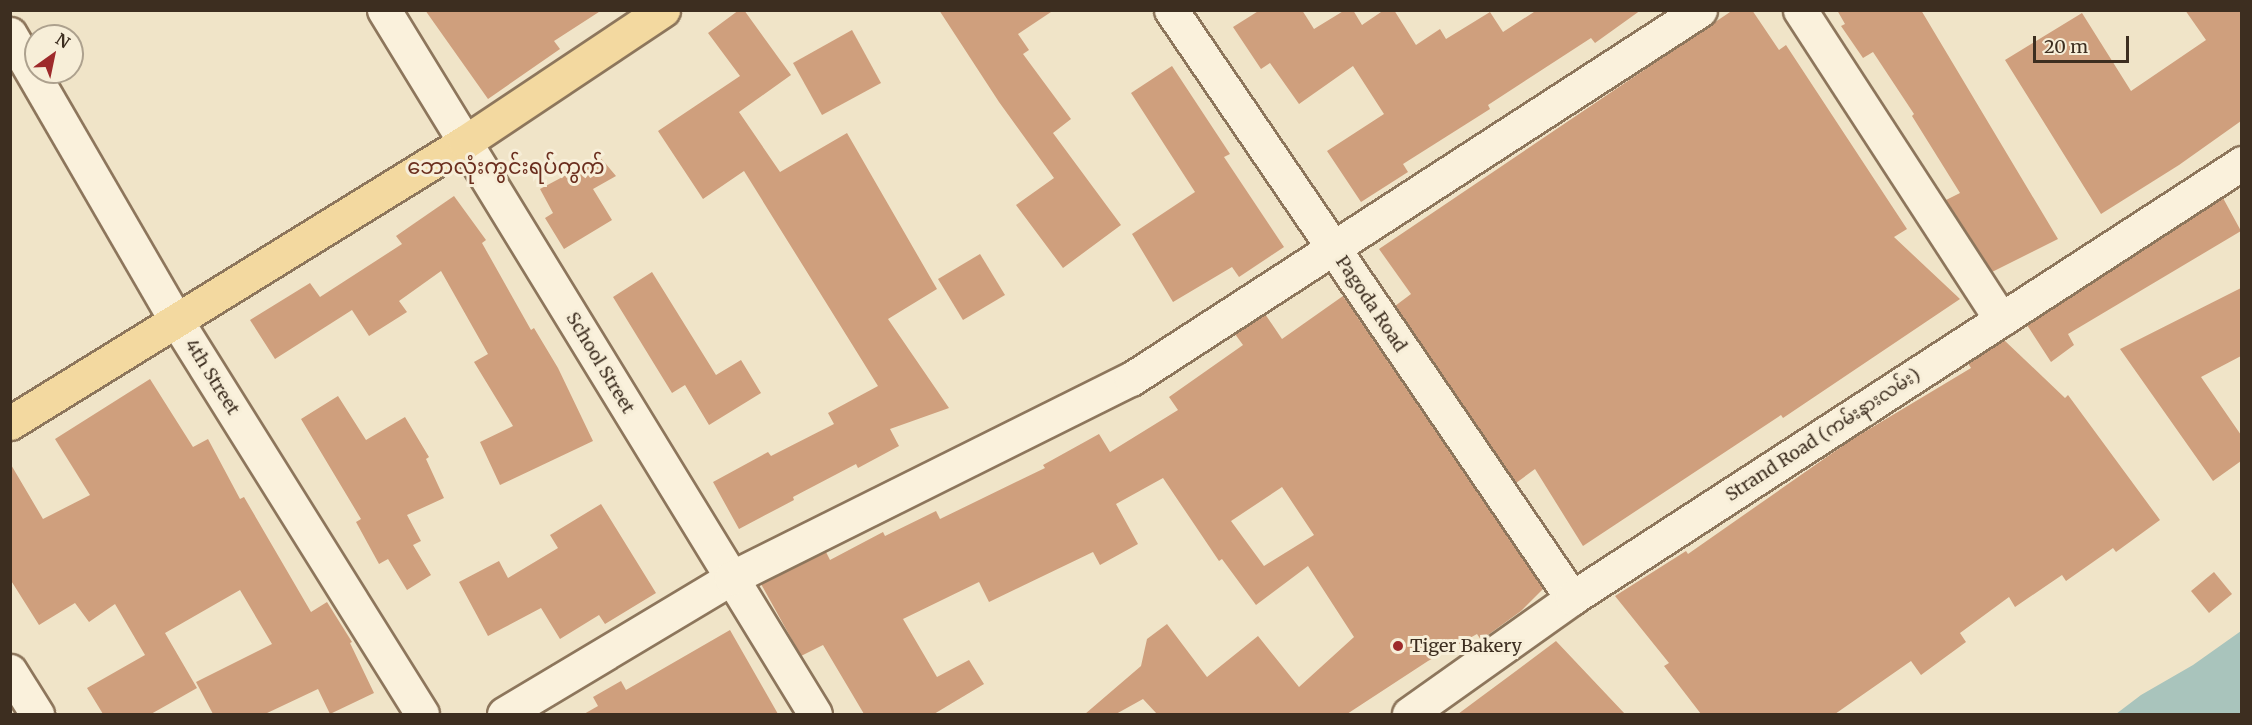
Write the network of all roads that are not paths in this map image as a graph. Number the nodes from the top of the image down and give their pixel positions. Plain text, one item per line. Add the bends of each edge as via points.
1 (384, 10) edge
2 (663, 10) edge
3 (1171, 10) edge
4 (1700, 10) edge
5 (1800, 10) edge
6 (10, 34) edge
7 (465, 142) junction
8 (2241, 163) edge
9 (1333, 248) junction
10 (176, 320) junction
11 (2001, 320) junction
12 (10, 423) edge
13 (731, 578) junction
14 (1572, 598) junction
15 (10, 671) edge
16 (37, 714) edge
17 (422, 714) edge
18 (504, 714) edge
19 (815, 714) edge
20 (1409, 714) edge

1 - 7 street, School Street
2 - 7 main road
3 - 9 street, Pagoda Road
4 - 9 street
5 - 11 street
6 - 10 street, 4th Street
7 - 10 main road
7 - 13 street, School Street
8 - 11 street, Strand Road (ကမ်းနားလမ်း)
9 - 13 street via 1131,379
9 - 14 street, Pagoda Road
10 - 12 main road
10 - 17 street, 4th Street
11 - 14 street, Strand Road (ကမ်းနားလမ်း)
13 - 18 street
13 - 19 street, School Street
14 - 20 street, Strand Road (ကမ်းနားလမ်း)
15 - 16 street

